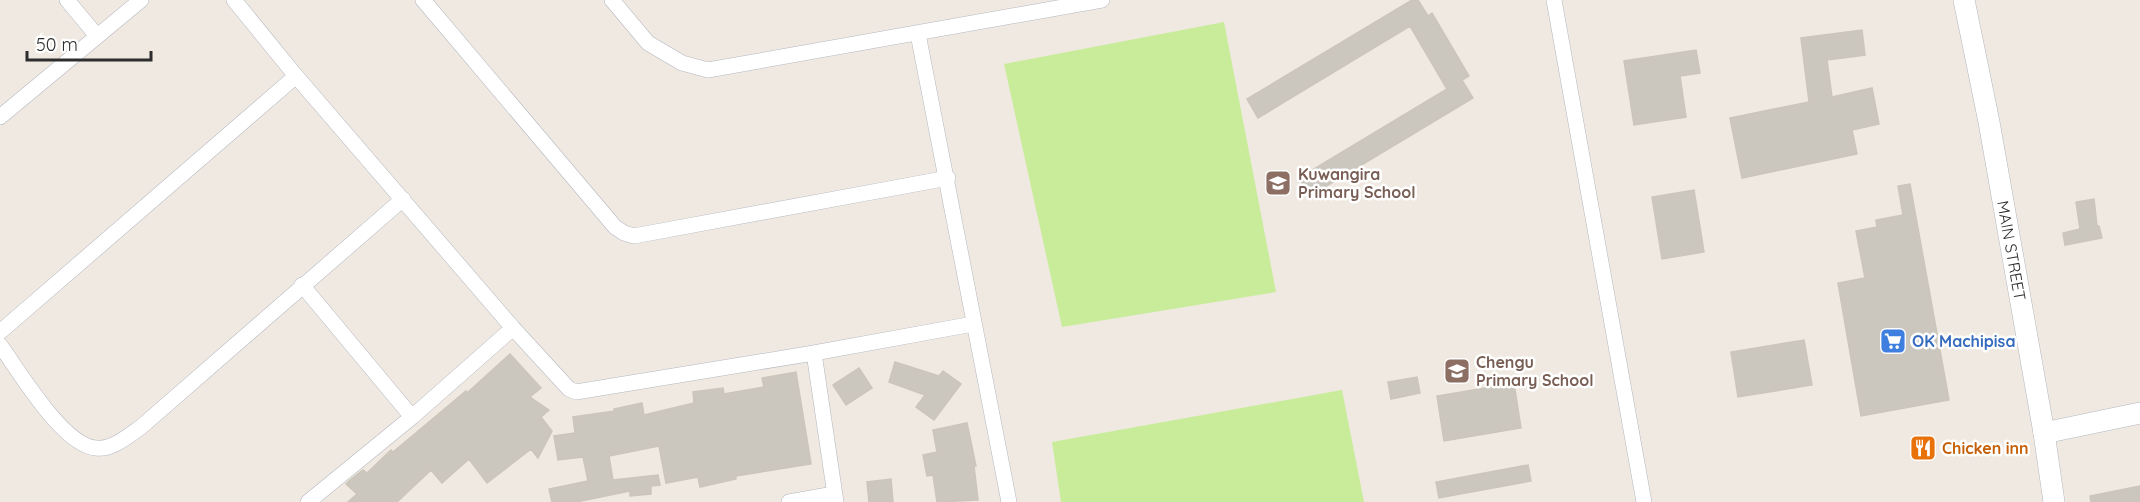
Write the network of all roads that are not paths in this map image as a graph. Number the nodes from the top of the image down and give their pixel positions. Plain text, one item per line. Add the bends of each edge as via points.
1 (67, 0) edge
2 (141, 0) edge
3 (234, 0) edge
4 (423, 0) edge
5 (612, 0) edge
6 (1102, 0) edge
7 (1554, 0) edge
8 (1964, 0) edge
9 (918, 34) junction
10 (97, 36) junction
11 (296, 76) junction
12 (0, 117) edge
13 (948, 178) junction
14 (403, 200) junction
15 (303, 285) junction
16 (973, 324) junction
17 (513, 328) junction
18 (0, 332) edge
19 (0, 345) edge
20 (814, 353) junction
21 (2140, 413) edge
22 (412, 417) junction
23 (2044, 433) junction
24 (835, 498) edge
25 (308, 502) edge
26 (789, 502) edge
27 (1009, 502) edge
28 (1644, 502) edge
29 (2054, 502) edge

1 - 10 street
2 - 10 street
3 - 11 street
4 - 13 street via 624,233 634,236
5 - 9 street via 648,43 682,63 708,70
6 - 9 street
7 - 28 street
8 - 23 street, MAIN STREET
9 - 13 street
10 - 12 street
11 - 14 street
11 - 18 street
13 - 16 street
14 - 15 street
14 - 17 street
15 - 19 street via 141,427 125,439 96,449 69,435 54,420
15 - 22 street
16 - 20 street
16 - 27 street
17 - 20 street via 562,384 576,392
17 - 22 street
20 - 24 street
21 - 23 street
22 - 25 street
23 - 29 street, MAIN STREET
24 - 26 street

